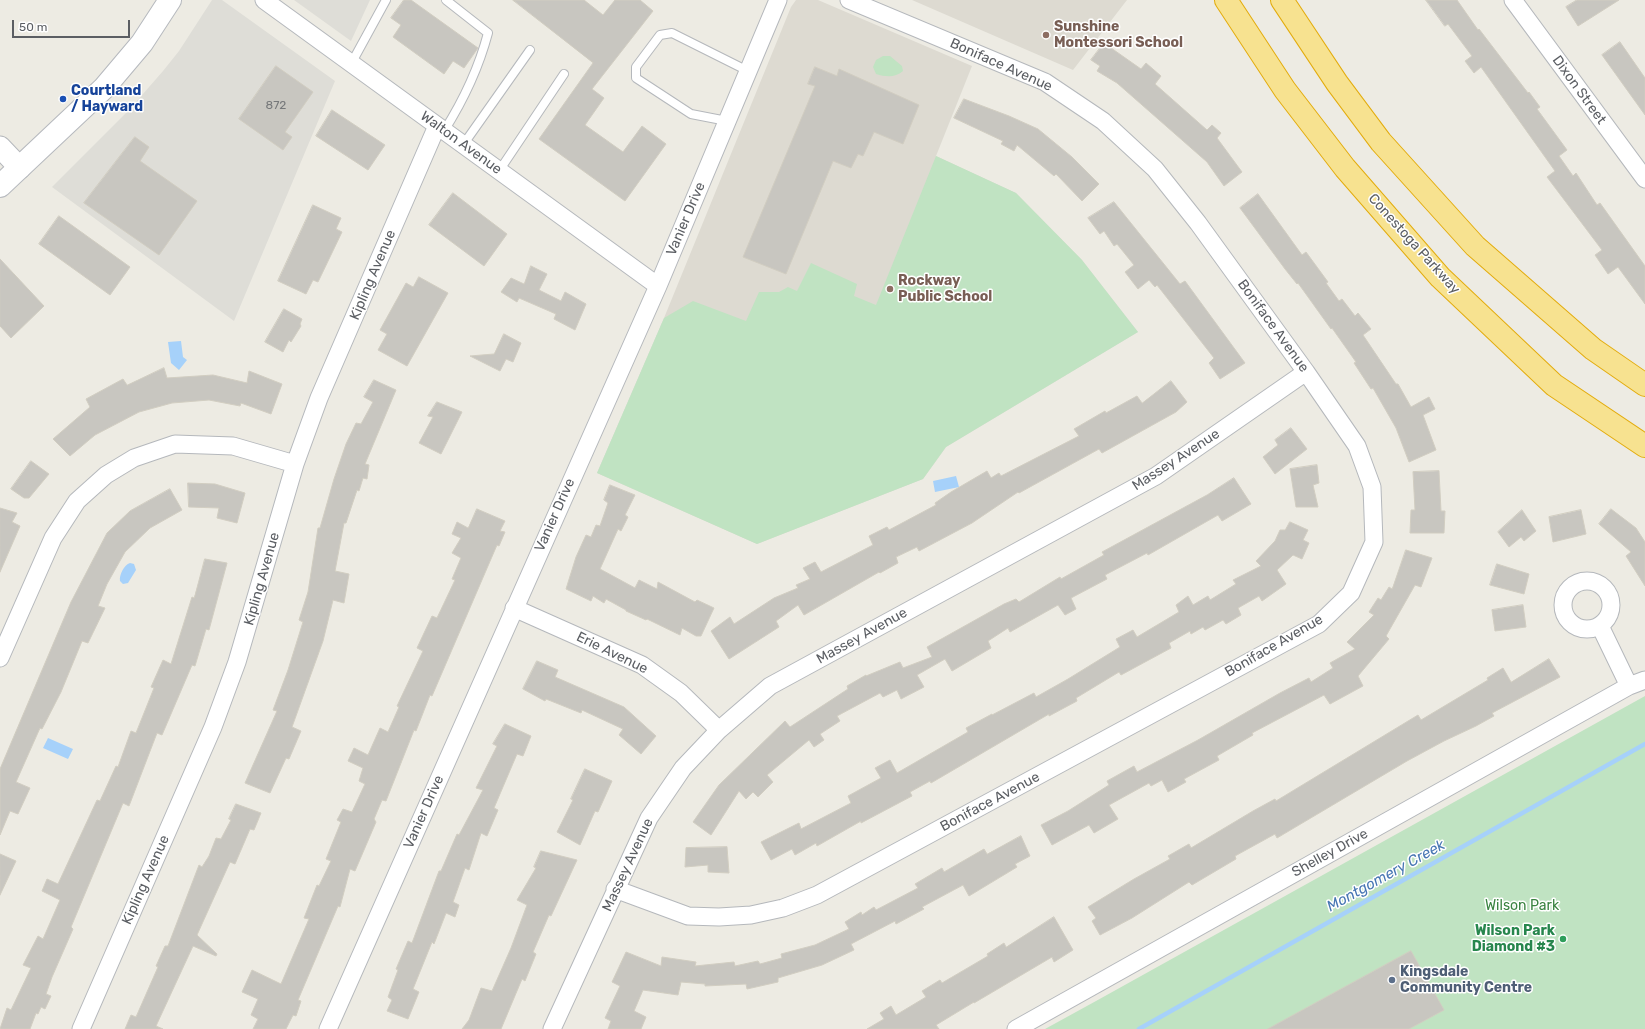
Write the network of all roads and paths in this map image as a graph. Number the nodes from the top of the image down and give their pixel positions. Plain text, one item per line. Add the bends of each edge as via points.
1 (170, 0) edge
2 (264, 0) edge
3 (386, 0) edge
4 (446, 0) edge
5 (778, 0) edge
6 (849, 0) edge
7 (1226, 0) edge
8 (1282, 0) edge
9 (1513, 0) edge
10 (530, 50) dead end
11 (351, 64) junction
12 (748, 71) junction
13 (564, 74) dead end
14 (727, 122) junction
15 (440, 128) junction
16 (463, 145) junction
17 (0, 147) edge
18 (20, 168) junction
19 (499, 171) junction
20 (1645, 179) edge
21 (0, 186) edge
22 (658, 286) junction
23 (1306, 372) junction
24 (1645, 385) edge
25 (1645, 446) edge
26 (295, 464) junction
27 (514, 608) junction
28 (1600, 626) dead end
29 (0, 658) edge
30 (1637, 683) edge
31 (719, 730) junction
32 (615, 890) junction
33 (81, 1029) edge
34 (328, 1029) edge
35 (552, 1029) edge
36 (1016, 1029) edge

1 - 18 main road via 142,43 104,88
2 - 11 street, Walton Avenue
3 - 11 lane
4 - 15 lane via 488,33 464,94
5 - 12 street, Vanier Drive
6 - 23 street, Boniface Avenue via 1045,82 1103,121 1154,169 1198,223
7 - 25 highway, Conestoga Parkway via 1285,90 1345,168 1440,277 1554,385
8 - 24 highway via 1337,83 1381,142 1475,246 1593,349
9 - 20 street, Dixon Street
10 - 16 lane
11 - 15 street, Walton Avenue
12 - 14 street, Vanier Drive
12 - 14 lane via 672,33 660,35 636,67 636,78 691,114
13 - 19 lane
14 - 22 street, Vanier Drive
15 - 16 street, Walton Avenue
15 - 26 street, Kipling Avenue via 320,398
16 - 19 street, Walton Avenue
17 - 18 street
18 - 21 main road
19 - 22 street, Walton Avenue
22 - 27 street, Vanier Drive
23 - 31 street, Massey Avenue via 1156,476 770,686
23 - 32 street, Boniface Avenue via 1357,446 1372,487 1374,542 1351,593 1319,624 817,895 783,908 751,915 688,916
26 - 29 street via 233,446 176,444 134,458 106,474 77,501 53,538
26 - 33 street, Kipling Avenue via 232,676 213,727
27 - 31 street, Erie Avenue via 642,665 681,693
27 - 34 street, Vanier Drive
28 - 30 street
30 - 36 street, Shelley Drive
31 - 32 street, Massey Avenue via 683,768 649,818
32 - 35 street, Massey Avenue

